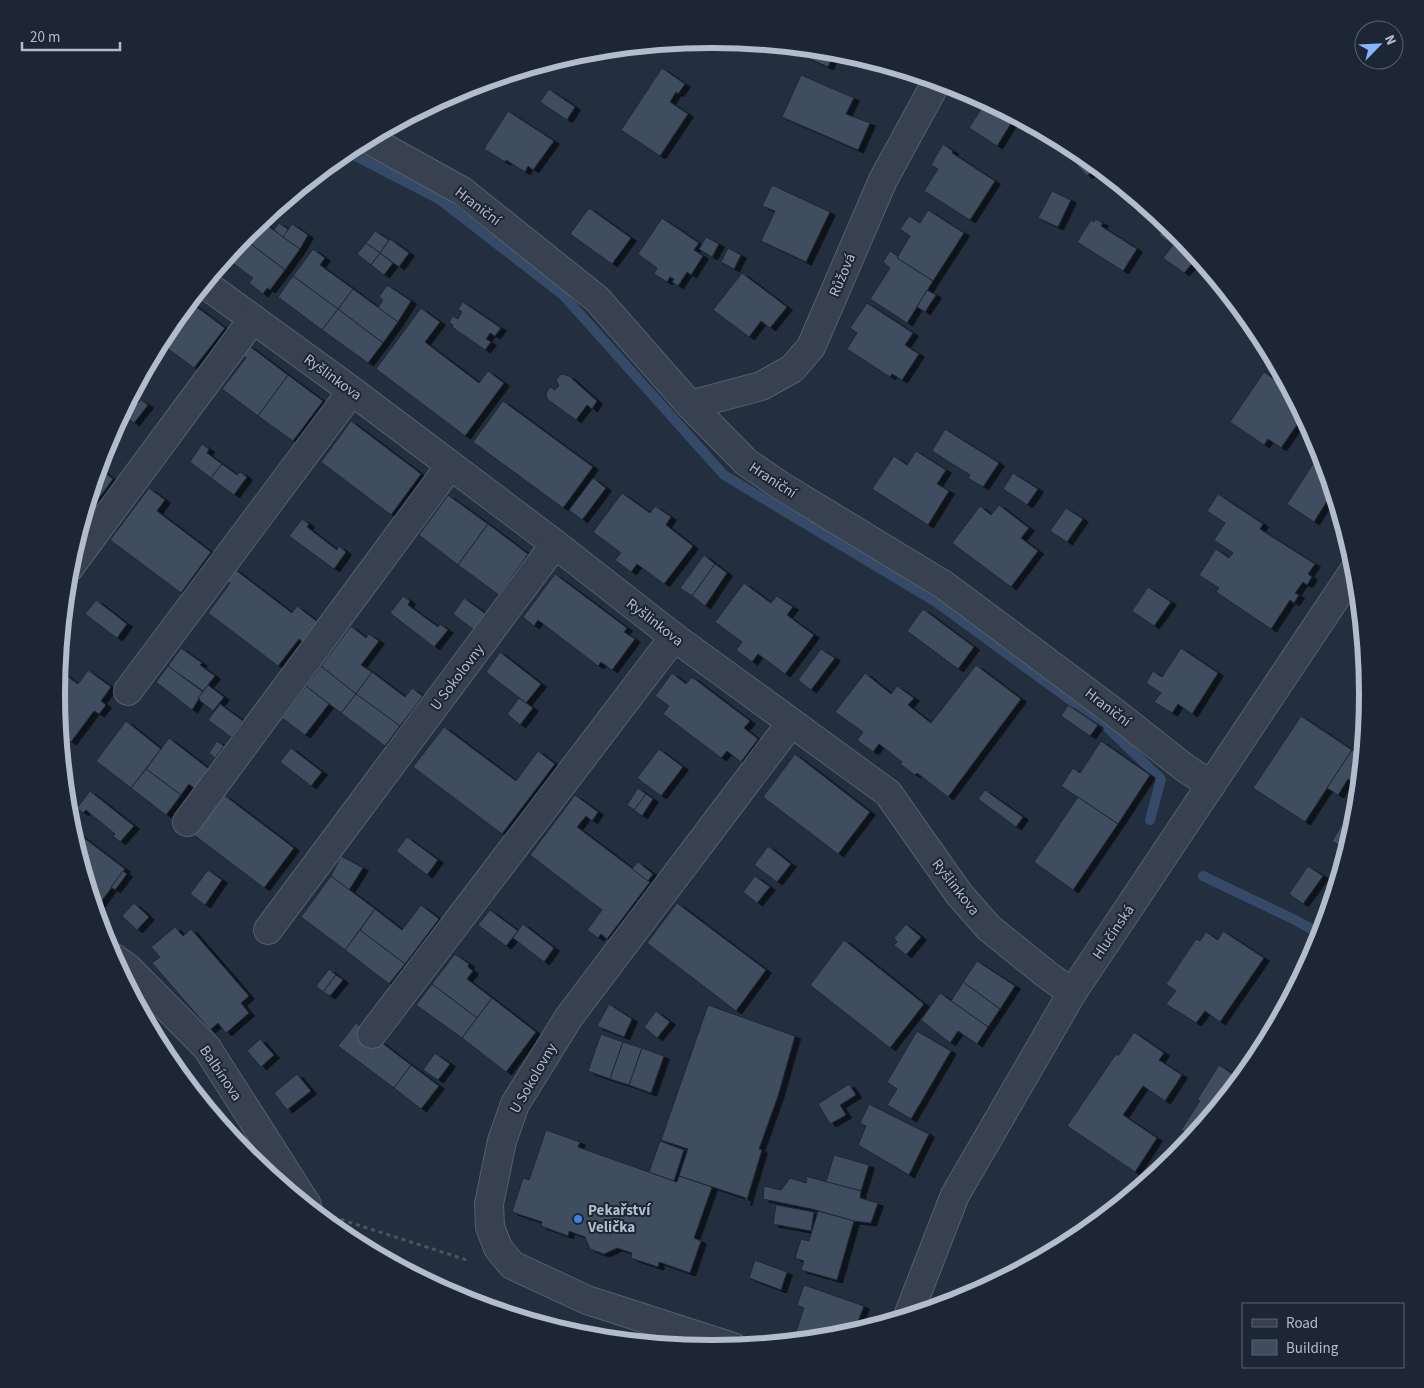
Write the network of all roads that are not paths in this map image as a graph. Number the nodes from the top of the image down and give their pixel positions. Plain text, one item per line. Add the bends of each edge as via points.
1 (934, 87) edge
2 (375, 143) edge
3 (210, 287) edge
4 (253, 319) junction
5 (352, 391) junction
6 (690, 405) junction
7 (450, 466) junction
8 (556, 544) junction
9 (82, 550) edge
10 (1348, 579) edge
11 (674, 637) junction
12 (128, 691) dead end
13 (791, 723) junction
14 (1211, 785) junction
15 (187, 822) dead end
16 (268, 930) dead end
17 (130, 976) edge
18 (1072, 993) junction
19 (372, 1034) dead end
20 (313, 1203) edge
21 (911, 1309) edge
22 (711, 1340) edge

1 - 6 street, Růžová via 883,180 811,347 792,369 760,386
2 - 6 street, Hraniční via 462,192 597,300
3 - 4 street, Ryšlinkova
4 - 5 street, Ryšlinkova
4 - 9 street
5 - 7 street, Ryšlinkova
5 - 12 street
6 - 14 street, Hraniční via 746,462 944,585
7 - 8 street, Ryšlinkova
7 - 15 street
8 - 11 street, Ryšlinkova
8 - 16 street, U Sokolovny
10 - 14 street, Hlučínská
11 - 13 street, Ryšlinkova
11 - 19 street
13 - 18 street, Ryšlinkova via 888,793 959,894 989,928
13 - 22 street, U Sokolovny via 569,1017 515,1104 502,1141 489,1204 490,1227 498,1248 512,1265 587,1300
14 - 18 street, Hlučínská
17 - 20 street, Balbínova via 207,1048
18 - 21 street, Hlučínská via 955,1195

